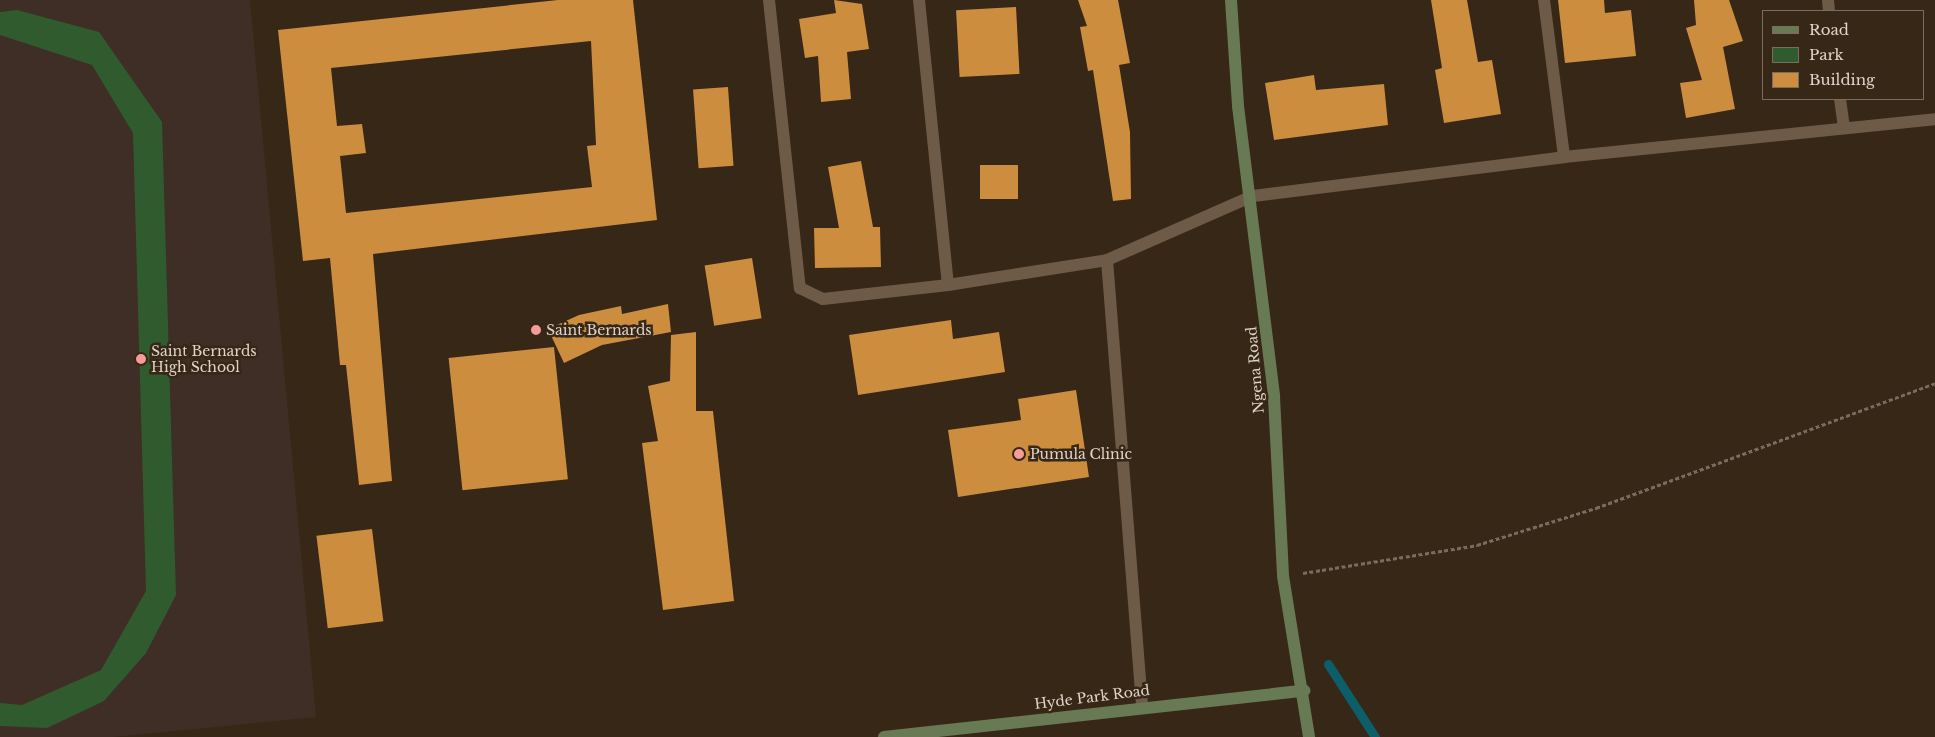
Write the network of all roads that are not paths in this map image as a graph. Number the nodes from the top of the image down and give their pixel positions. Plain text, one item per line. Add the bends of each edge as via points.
1 (769, 0) edge
2 (919, 0) edge
3 (1231, 0) edge
4 (1544, 0) edge
5 (1840, 100) edge
6 (1935, 119) edge
7 (1844, 126) junction
8 (1564, 157) junction
9 (1253, 196) junction
10 (1107, 260) junction
11 (948, 285) junction
12 (1304, 691) junction
13 (1142, 706) junction
14 (884, 737) edge
15 (1310, 737) edge

1 - 11 street via 800,288 823,299
2 - 11 street
3 - 9 street, Ngena Road via 1238,106
4 - 8 street
5 - 7 street
6 - 7 street
7 - 8 street
8 - 9 street
9 - 10 street
9 - 12 street, Ngena Road via 1274,397 1284,576
10 - 11 street
10 - 13 street
12 - 13 street, Hyde Park Road
12 - 15 street, Ngena Road
13 - 14 street, Hyde Park Road

